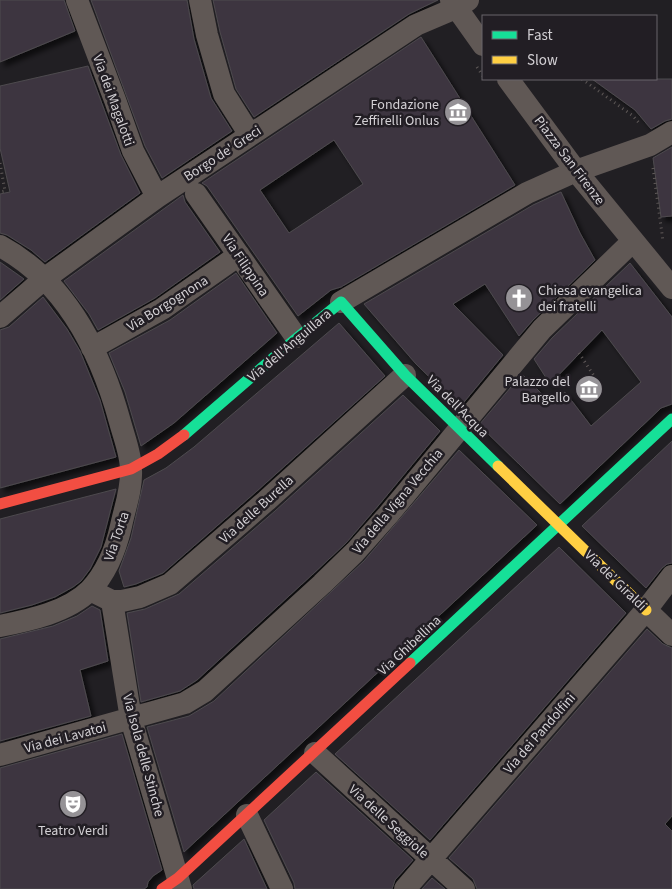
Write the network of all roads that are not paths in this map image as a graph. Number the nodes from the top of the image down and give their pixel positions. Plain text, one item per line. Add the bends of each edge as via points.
1 (77, 0) edge
2 (200, 0) edge
3 (458, 3) edge
4 (482, 43) edge
5 (509, 80) edge
6 (250, 135) junction
7 (663, 138) edge
8 (576, 171) junction
9 (191, 185) junction
10 (157, 197) junction
11 (633, 241) junction
12 (0, 246) edge
13 (239, 255) junction
14 (44, 279) junction
15 (672, 288) edge
16 (341, 302) junction
17 (0, 317) edge
18 (296, 337) junction
19 (92, 348) junction
20 (405, 375) junction
21 (672, 419) edge
22 (459, 428) junction
23 (131, 469) junction
24 (0, 504) edge
25 (559, 526) junction
26 (672, 576) edge
27 (90, 590) junction
28 (112, 601) junction
29 (646, 610) junction
30 (0, 626) edge
31 (672, 635) edge
32 (131, 719) junction
33 (315, 753) junction
34 (0, 755) edge
35 (247, 815) junction
36 (430, 859) junction
37 (174, 885) edge
38 (282, 889) edge
39 (405, 889) edge
40 (464, 889) edge

1 - 10 street, Via dei Magalotti via 133,151
2 - 6 street via 224,94
3 - 4 street
3 - 6 street, Borgo de' Greci via 416,25
5 - 8 street, Piazza San Firenze
6 - 9 street, Borgo de' Greci
7 - 8 street, Via dell'Anguillara
8 - 11 street, Piazza San Firenze
8 - 16 street, Via dell'Anguillara via 527,193
9 - 10 street, Borgo de' Greci
9 - 13 street, Via Filippina
10 - 14 street, Borgo de' Greci
11 - 15 street, Piazza San Firenze
11 - 22 street, Via della Vigna Vecchia via 542,329
12 - 14 street, Via Torta
13 - 18 street, Via Filippina
13 - 19 street, Via Borgognona via 162,309
14 - 17 street, Borgo de' Greci
14 - 19 street, Via Torta via 65,302
16 - 18 street, Via dell'Anguillara
16 - 20 street, Via dell'Acqua
18 - 23 street, Via dell'Anguillara via 165,449
19 - 23 street, Via Torta via 108,382
20 - 22 street, Via dell'Acqua
20 - 28 street, Via delle Burella via 170,584 140,597
21 - 25 street, Via Ghibellina
22 - 25 street, Via dell'Acqua
22 - 32 street, Via della Vigna Vecchia via 354,552 205,691 185,703
23 - 24 street, Via dell'Anguillara
23 - 27 street, Via Torta via 118,539
25 - 29 street, Via de' Giraldi
25 - 33 street, Via Ghibellina
26 - 29 street, Via dei Pandolfini
27 - 28 street
27 - 30 street, Via Torta via 43,616
28 - 32 street, Via Isola delle Stinche
29 - 31 street, Via de' Giraldi
29 - 36 street, Via dei Pandolfini
32 - 34 street, Via dei Lavatoi
32 - 37 street, Via Isola delle Stinche
33 - 35 street, Via Ghibellina
33 - 36 street, Via delle Seggiole
35 - 37 street, Via Ghibellina
35 - 38 street
36 - 39 street, Via dei Pandolfini
36 - 40 street, Via delle Seggiole

